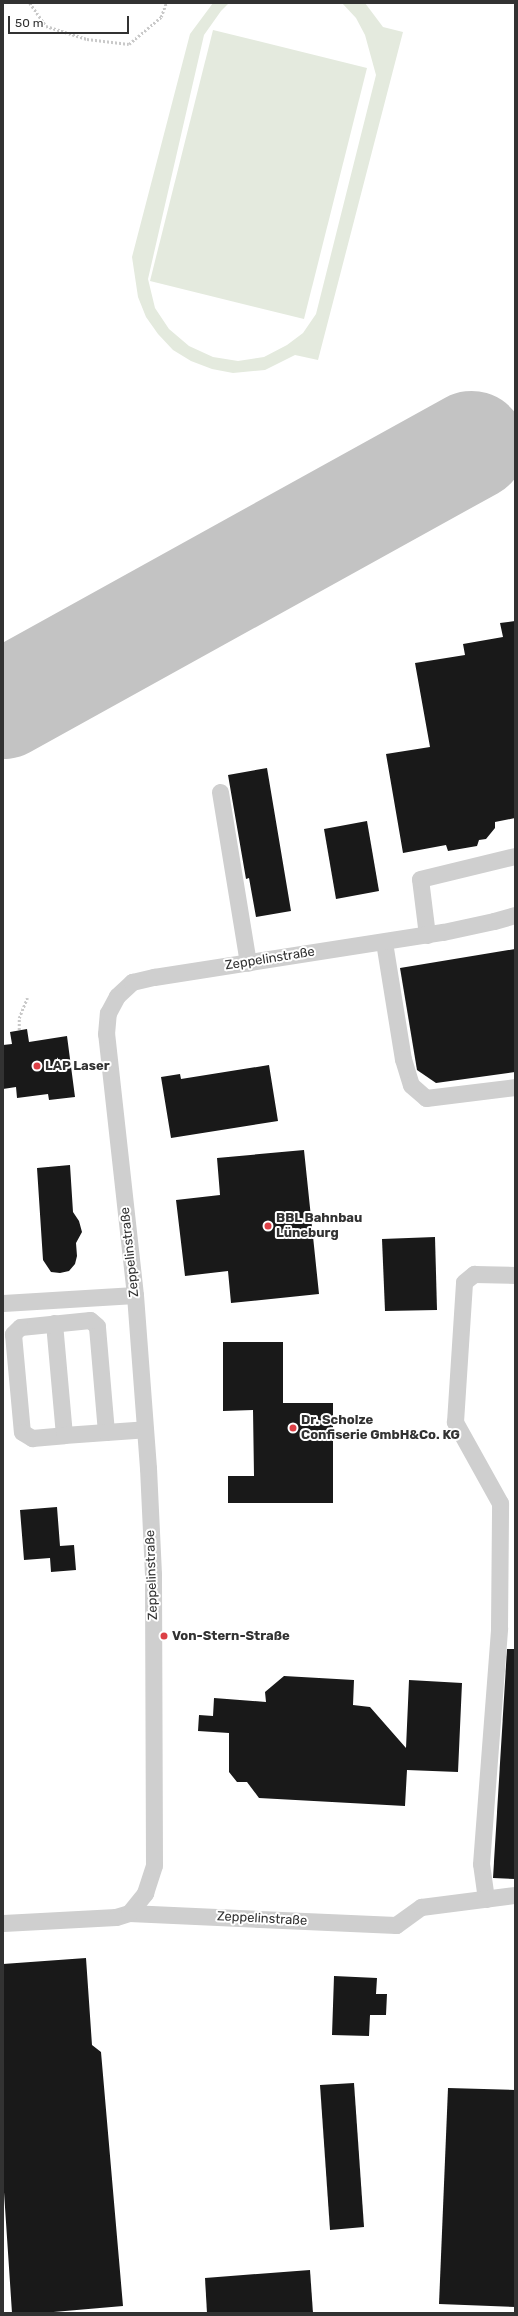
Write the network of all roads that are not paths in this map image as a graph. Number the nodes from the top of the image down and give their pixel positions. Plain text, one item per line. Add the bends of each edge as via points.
1 (220, 792) dead end
2 (515, 856) edge
3 (515, 915) edge
4 (427, 935) junction
5 (384, 942) junction
6 (248, 963) junction
7 (515, 1087) edge
8 (515, 1275) edge
9 (135, 1295) junction
10 (3, 1303) edge
11 (54, 1323) junction
12 (145, 1429) junction
13 (106, 1432) junction
14 (64, 1435) junction
15 (515, 1895) edge
16 (486, 1899) junction
17 (129, 1913) junction
18 (3, 1923) edge

1 - 6 street
2 - 4 street via 420,879
3 - 4 street, Zeppelinstraße
4 - 5 street, Zeppelinstraße
5 - 6 street, Zeppelinstraße
5 - 7 street via 403,1059 411,1085 426,1098
6 - 9 street, Zeppelinstraße via 132,982 117,996 108,1013 106,1034
8 - 16 street via 474,1274 464,1282 455,1422 500,1503 499,1628 481,1864
9 - 10 street
9 - 12 street, Zeppelinstraße
11 - 13 street via 90,1320 96,1326
11 - 14 street
11 - 14 street via 20,1327 13,1334 22,1432 32,1438
12 - 13 street
12 - 17 street, Zeppelinstraße via 153,1574 154,1865 145,1893
13 - 14 street
15 - 16 street
16 - 17 street, Zeppelinstraße via 421,1906 396,1925
17 - 18 street, Zeppelinstraße

